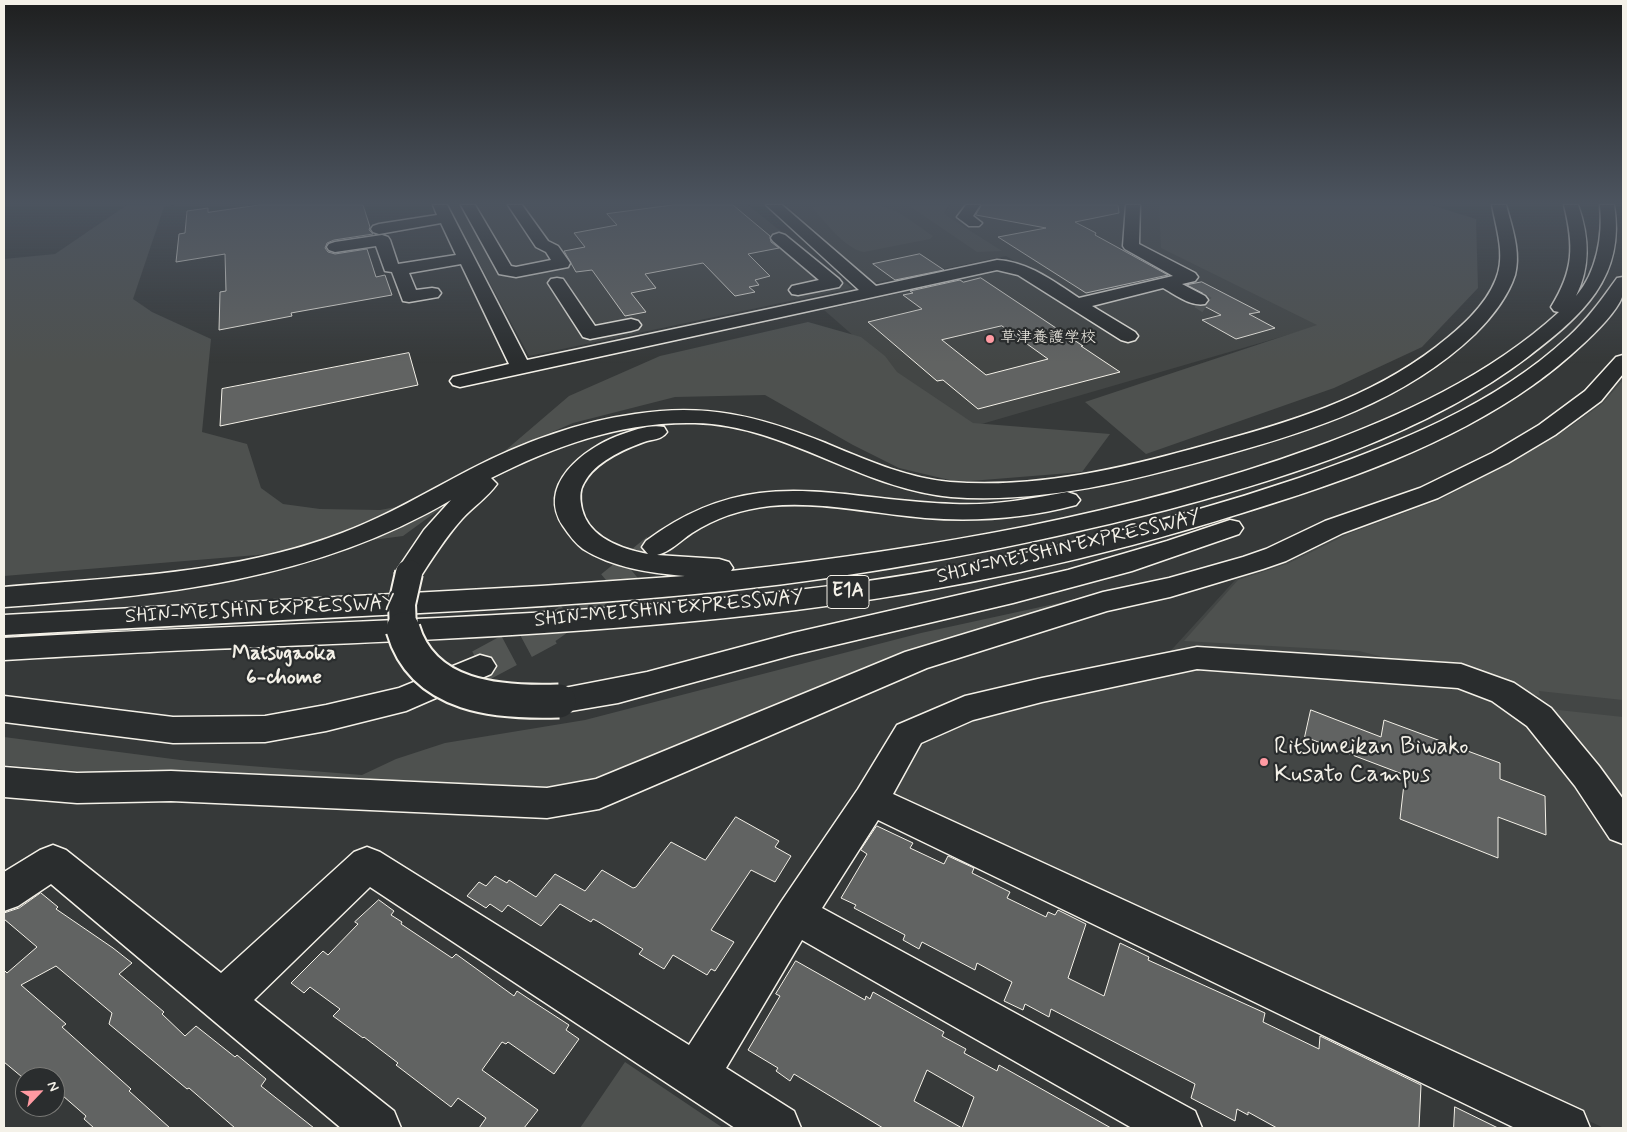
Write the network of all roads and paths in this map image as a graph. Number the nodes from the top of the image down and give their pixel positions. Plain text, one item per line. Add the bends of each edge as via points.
1 (387, 258) edge
2 (467, 258) joint
3 (498, 258) edge
4 (560, 258) edge
5 (804, 258) edge
6 (833, 258) edge
7 (1153, 258) edge
8 (1507, 258) edge
9 (1526, 258) edge
10 (1579, 258) edge
11 (1604, 258) edge
12 (399, 269) junction
13 (1622, 280) edge
14 (557, 283) dead end
15 (1166, 283) junction
16 (872, 292) junction
17 (432, 293) dead end
18 (1076, 304) junction
19 (1207, 305) tunnel mouth
20 (807, 306) junction
21 (647, 321) dead end
22 (1128, 336) dead end
23 (1525, 349) junction
24 (1623, 362) edge
25 (521, 368) junction
26 (460, 381) dead end
27 (560, 440) junction
28 (1408, 445) junction
29 (1065, 500) junction
30 (655, 547) tunnel mouth
31 (910, 556) junction
32 (4, 597) edge
33 (4, 625) edge
34 (4, 649) edge
35 (480, 666) tunnel mouth
36 (4, 709) edge
37 (4, 782) edge
38 (871, 800) junction
39 (1623, 828) edge
40 (4, 893) edge
41 (795, 915) junction
42 (222, 1001) junction
43 (696, 1075) junction
44 (377, 1128) edge
45 (777, 1128) edge
46 (1178, 1128) edge
47 (1566, 1128) edge

1 - 12 main road via 390,267
2 - 12 main road
2 - 25 main road
3 - 4 main road via 505,270 516,272 562,263
5 - 20 main road via 833,282 786,292
6 - 16 main road
7 - 15 main road via 1189,277
8 - 27 main road via 1507,274 1497,296 1477,320 1432,360 1382,391 1334,413 1181,460 1051,484 985,490 949,489 878,473 788,437 728,419 664,417 628,422
9 - 29 main road via 1520,290 1505,315 1484,337 1441,374 1373,412 1267,450 1159,480
10 - 23 main road via 1568,294
11 - 23 main road via 1595,282 1574,310
12 - 17 main road via 409,297
13 - 28 main road, SHIN-MEISHIN EXPRESSWAY / E1A via 1603,312 1554,360 1493,402
14 - 21 main road via 590,333
15 - 18 main road
15 - 19 main road
16 - 18 main road via 997,265 1024,271
16 - 20 main road
18 - 22 main road
20 - 25 main road
23 - 31 main road, SHIN-MEISHIN EXPRESSWAY / E1A via 1464,390 1429,408 1340,447 1252,479 1133,510
24 - 37 main road via 1593,396 1547,430 1500,458 1429,493 1334,527 1253,563 1103,602 916,660 616,788 590,796 547,803 171,786 77,788
25 - 26 main road
27 - 28 main road, bridge via 491,479 466,499 426,545 410,573 401,614 404,635 414,656 431,673 457,689 486,698 521,702 594,697 792,644 987,600 1128,562 1213,534 1317,493
27 - 32 main road via 488,470 367,533 280,562 181,581
28 - 34 main road, SHIN-MEISHIN EXPRESSWAY / E1A via 1295,488 1117,542 889,587 796,600 529,623
29 - 30 main road via 985,512 953,512 815,498 760,500 709,513
29 - 31 main road via 986,505 924,499 849,478 759,440 703,429 652,433 604,450 575,476 567,494 568,511 577,529 593,543 617,554 652,562 686,567 761,567
31 - 33 main road, SHIN-MEISHIN EXPRESSWAY / E1A via 763,578 582,594
35 - 36 main road via 406,698 265,729 173,730
38 - 39 main road via 909,734 965,709 1197,658 1461,676 1489,686 1522,704 1549,727
38 - 41 main road
38 - 47 main road
40 - 42 main road via 53,862
41 - 43 main road
41 - 46 main road
42 - 43 main road via 368,864
42 - 44 main road
43 - 45 main road

